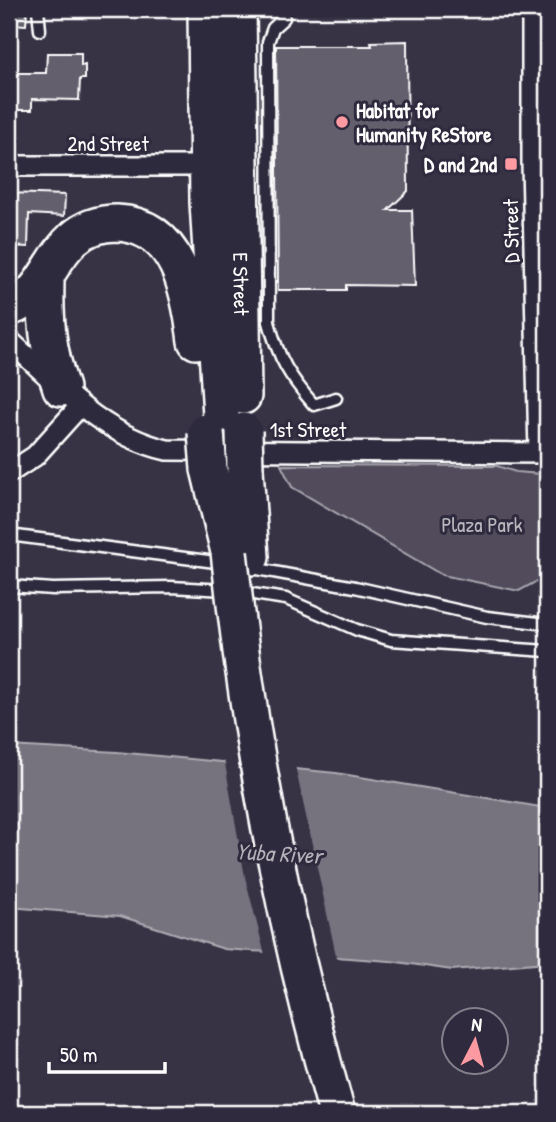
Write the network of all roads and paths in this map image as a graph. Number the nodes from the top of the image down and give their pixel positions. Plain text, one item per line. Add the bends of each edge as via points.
1 (38, 9) edge
2 (206, 9) edge
3 (238, 9) edge
4 (533, 9) edge
5 (284, 18) dead end
6 (40, 30) dead end
7 (539, 164) edge
8 (9, 166) edge
9 (206, 166) junction
10 (46, 278) junction
11 (9, 308) edge
12 (9, 340) edge
13 (70, 397) junction
14 (335, 398) dead end
15 (224, 432) junction
16 (543, 452) edge
17 (9, 472) edge
18 (9, 536) edge
19 (240, 555) junction
20 (543, 578) dead end
21 (9, 586) edge
22 (547, 624) edge
23 (547, 651) edge
24 (337, 1113) edge
25 (358, 1113) edge

1 - 6 lane
2 - 9 highway, E Street
3 - 15 highway, E Street
4 - 7 street, D Street
5 - 14 lane via 273,28 268,42 269,322 278,354 297,386 314,405
7 - 16 street, D Street
8 - 9 street, 2nd Street
9 - 15 highway, E Street
10 - 11 highway via 30,297
10 - 13 highway via 48,348
10 - 15 highway via 73,239 99,225 132,225 162,243 188,288 203,396
12 - 13 street, 1st Street
13 - 16 street, 1st Street via 114,431 167,450
13 - 17 street via 35,456
15 - 19 highway, E Street
16 - 20 path
18 - 22 lane via 192,558 333,582 487,617
19 - 24 highway, bridge via 248,704 282,884
19 - 25 highway via 279,763
21 - 23 lane via 226,590 286,599 391,640

